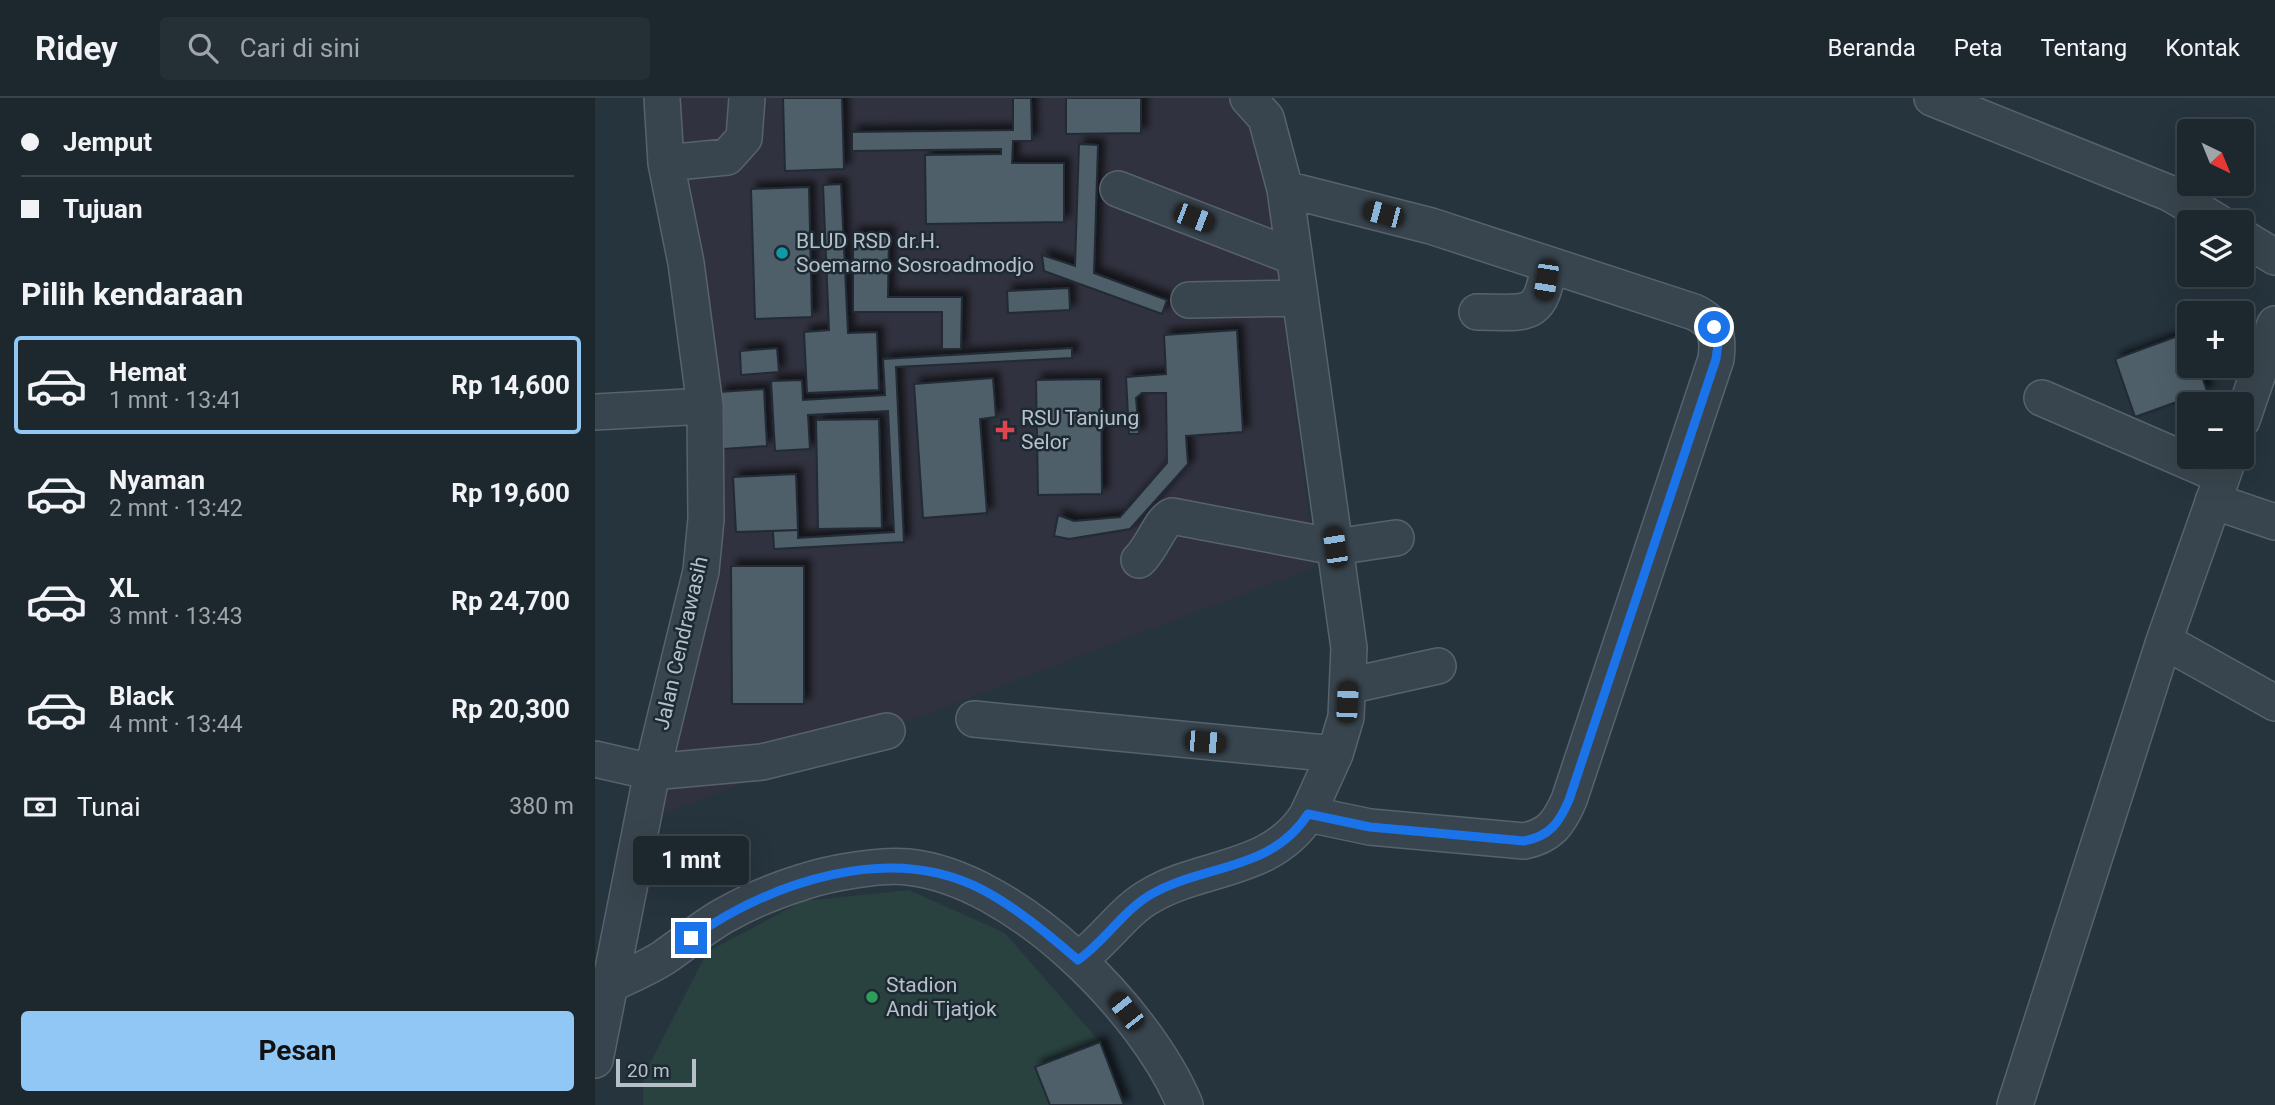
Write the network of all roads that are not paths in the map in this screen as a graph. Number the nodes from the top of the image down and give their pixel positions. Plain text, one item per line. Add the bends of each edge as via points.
1 (662, 98) edge
2 (747, 98) edge
3 (1248, 98) edge
4 (1932, 98) edge
5 (666, 163) junction
6 (1118, 189) dead end
7 (1285, 189) junction
8 (2197, 210) edge
9 (2254, 244) edge
10 (1294, 257) junction
11 (2275, 257) edge
12 (1549, 265) junction
13 (1300, 298) junction
14 (1189, 300) dead end
15 (1477, 312) dead end
16 (2275, 324) edge
17 (2252, 392) edge
18 (2042, 398) dead end
19 (705, 406) junction
20 (595, 412) edge
21 (2221, 478) edge
22 (2275, 522) edge
23 (1396, 538) dead end
24 (1335, 547) junction
25 (1139, 560) dead end
26 (2165, 641) junction
27 (1438, 666) dead end
28 (1348, 686) junction
29 (2275, 703) edge
30 (974, 719) dead end
31 (887, 731) dead end
32 (1335, 754) junction
33 (595, 760) edge
34 (652, 772) junction
35 (1306, 817) junction
36 (1078, 960) junction
37 (611, 984) junction
38 (595, 1060) edge
39 (1185, 1105) edge
40 (2015, 1105) edge

1 - 5 street, Jalan Cendrawasih
2 - 5 street via 744,138 727,157
3 - 7 street via 1266,118
4 - 8 street via 2168,193
5 - 19 street, Jalan Cendrawasih via 686,263
6 - 10 street
7 - 10 street
7 - 12 street via 1431,226
9 - 11 street
10 - 13 street
12 - 15 street via 1544,296 1536,306 1524,312
12 - 35 street via 1702,316 1714,327 1718,344 1564,810 1552,829 1540,838 1524,841
13 - 14 street
13 - 24 street
16 - 17 street
18 - 21 street
19 - 20 street
19 - 34 street, Jalan Cendrawasih via 706,519 701,571
21 - 22 street
21 - 26 street
23 - 24 street
24 - 25 street via 1172,516 1163,521 1156,540
24 - 28 street via 1349,648
26 - 29 street
26 - 40 street
27 - 28 street
28 - 32 street via 1346,717
30 - 32 street
31 - 34 street via 762,762
32 - 35 street
33 - 34 street
34 - 37 street, Jalan Cendrawasih
35 - 36 street via 1278,847 1240,865 1169,884 1146,898
36 - 37 street via 983,891 946,875 907,867 804,881 724,915 662,959
36 - 39 street via 1115,996 1149,1041
37 - 38 street, Jalan Cendrawasih

